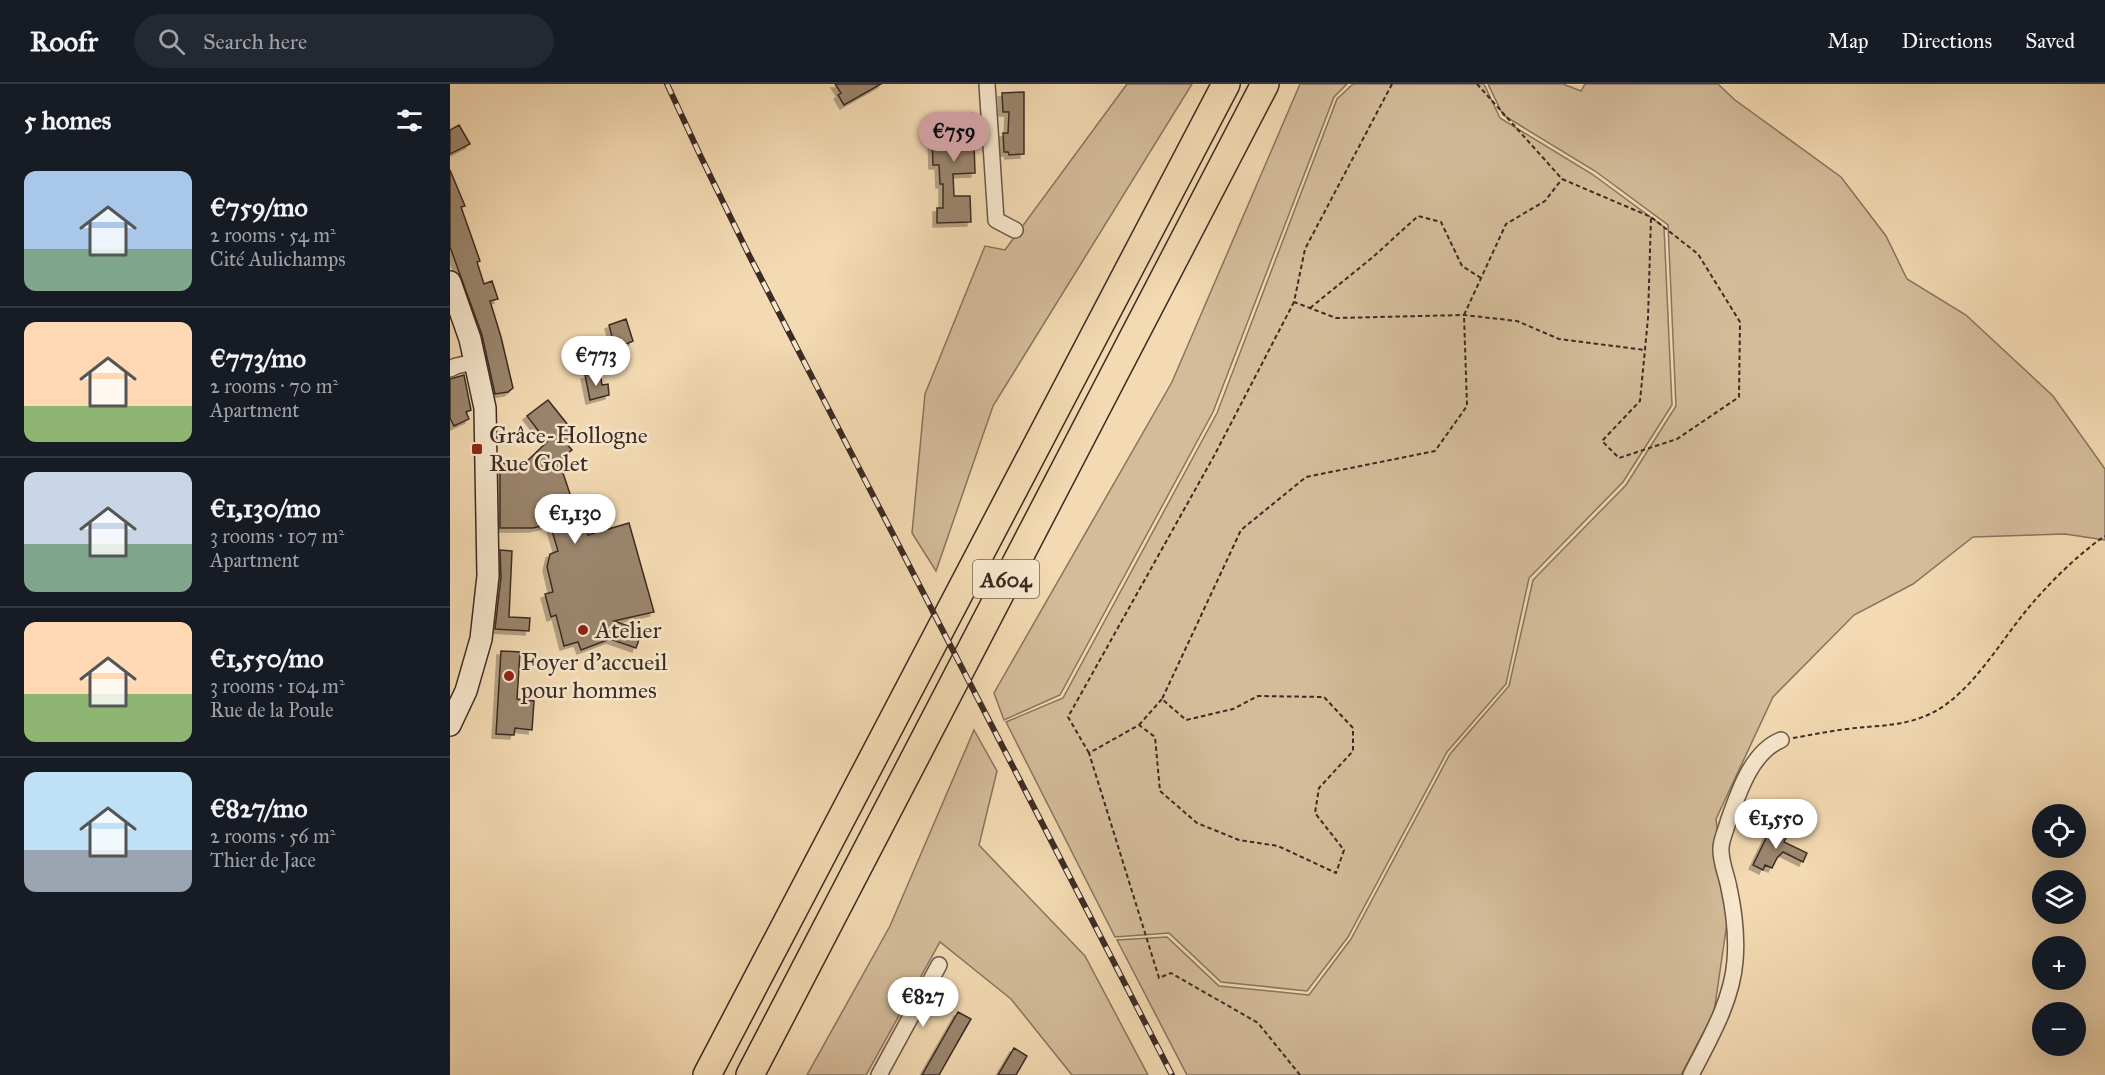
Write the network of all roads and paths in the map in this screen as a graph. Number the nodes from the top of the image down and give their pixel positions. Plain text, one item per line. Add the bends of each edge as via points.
1 (987, 84) edge
2 (1226, 84) edge
3 (1265, 84) edge
4 (1392, 84) edge
5 (1478, 84) edge
6 (1562, 179) junction
7 (1651, 217) junction
8 (1015, 230) dead end
9 (1481, 279) junction
10 (450, 282) edge
11 (1294, 302) junction
12 (1311, 308) junction
13 (1464, 315) junction
14 (1645, 350) junction
15 (474, 362) junction
16 (450, 369) edge
17 (2105, 536) edge
18 (1162, 699) junction
19 (450, 725) edge
20 (1139, 725) junction
21 (1781, 740) joint
22 (1089, 753) junction
23 (939, 966) dead end
24 (707, 1075) edge
25 (750, 1075) edge
26 (879, 1075) edge
27 (1300, 1075) edge
28 (1691, 1075) edge

1 - 8 street via 996,220
2 - 24 highway, A604
3 - 25 highway, A604
4 - 11 path via 1305,249
5 - 6 path
6 - 7 path
6 - 9 path via 1545,201 1506,224
7 - 14 path
7 - 14 path via 1698,254 1740,322 1739,397 1677,439 1619,458 1602,441 1640,401
9 - 12 path via 1462,266 1441,222 1419,216
9 - 13 path
10 - 15 street
11 - 12 path
11 - 22 path via 1214,456 1068,717
12 - 13 path via 1336,318
13 - 14 path via 1517,321 1559,339
13 - 18 path via 1467,406 1435,451 1306,477 1241,530
15 - 16 street
15 - 19 street via 485,408 488,576 481,639 466,691
17 - 21 path via 2074,561 2027,610 1970,683 1945,705 1900,724
18 - 20 path
18 - 20 path via 1186,720 1233,709 1258,696 1324,697 1353,728 1353,751 1319,788 1315,813 1344,850 1335,873 1278,846 1239,840 1197,823 1160,791 1155,737
20 - 22 path
21 - 28 street via 1764,751 1743,784 1725,832 1721,848 1732,901 1735,961 1730,990
22 - 27 path via 1159,978 1171,973 1258,1023
23 - 26 street

